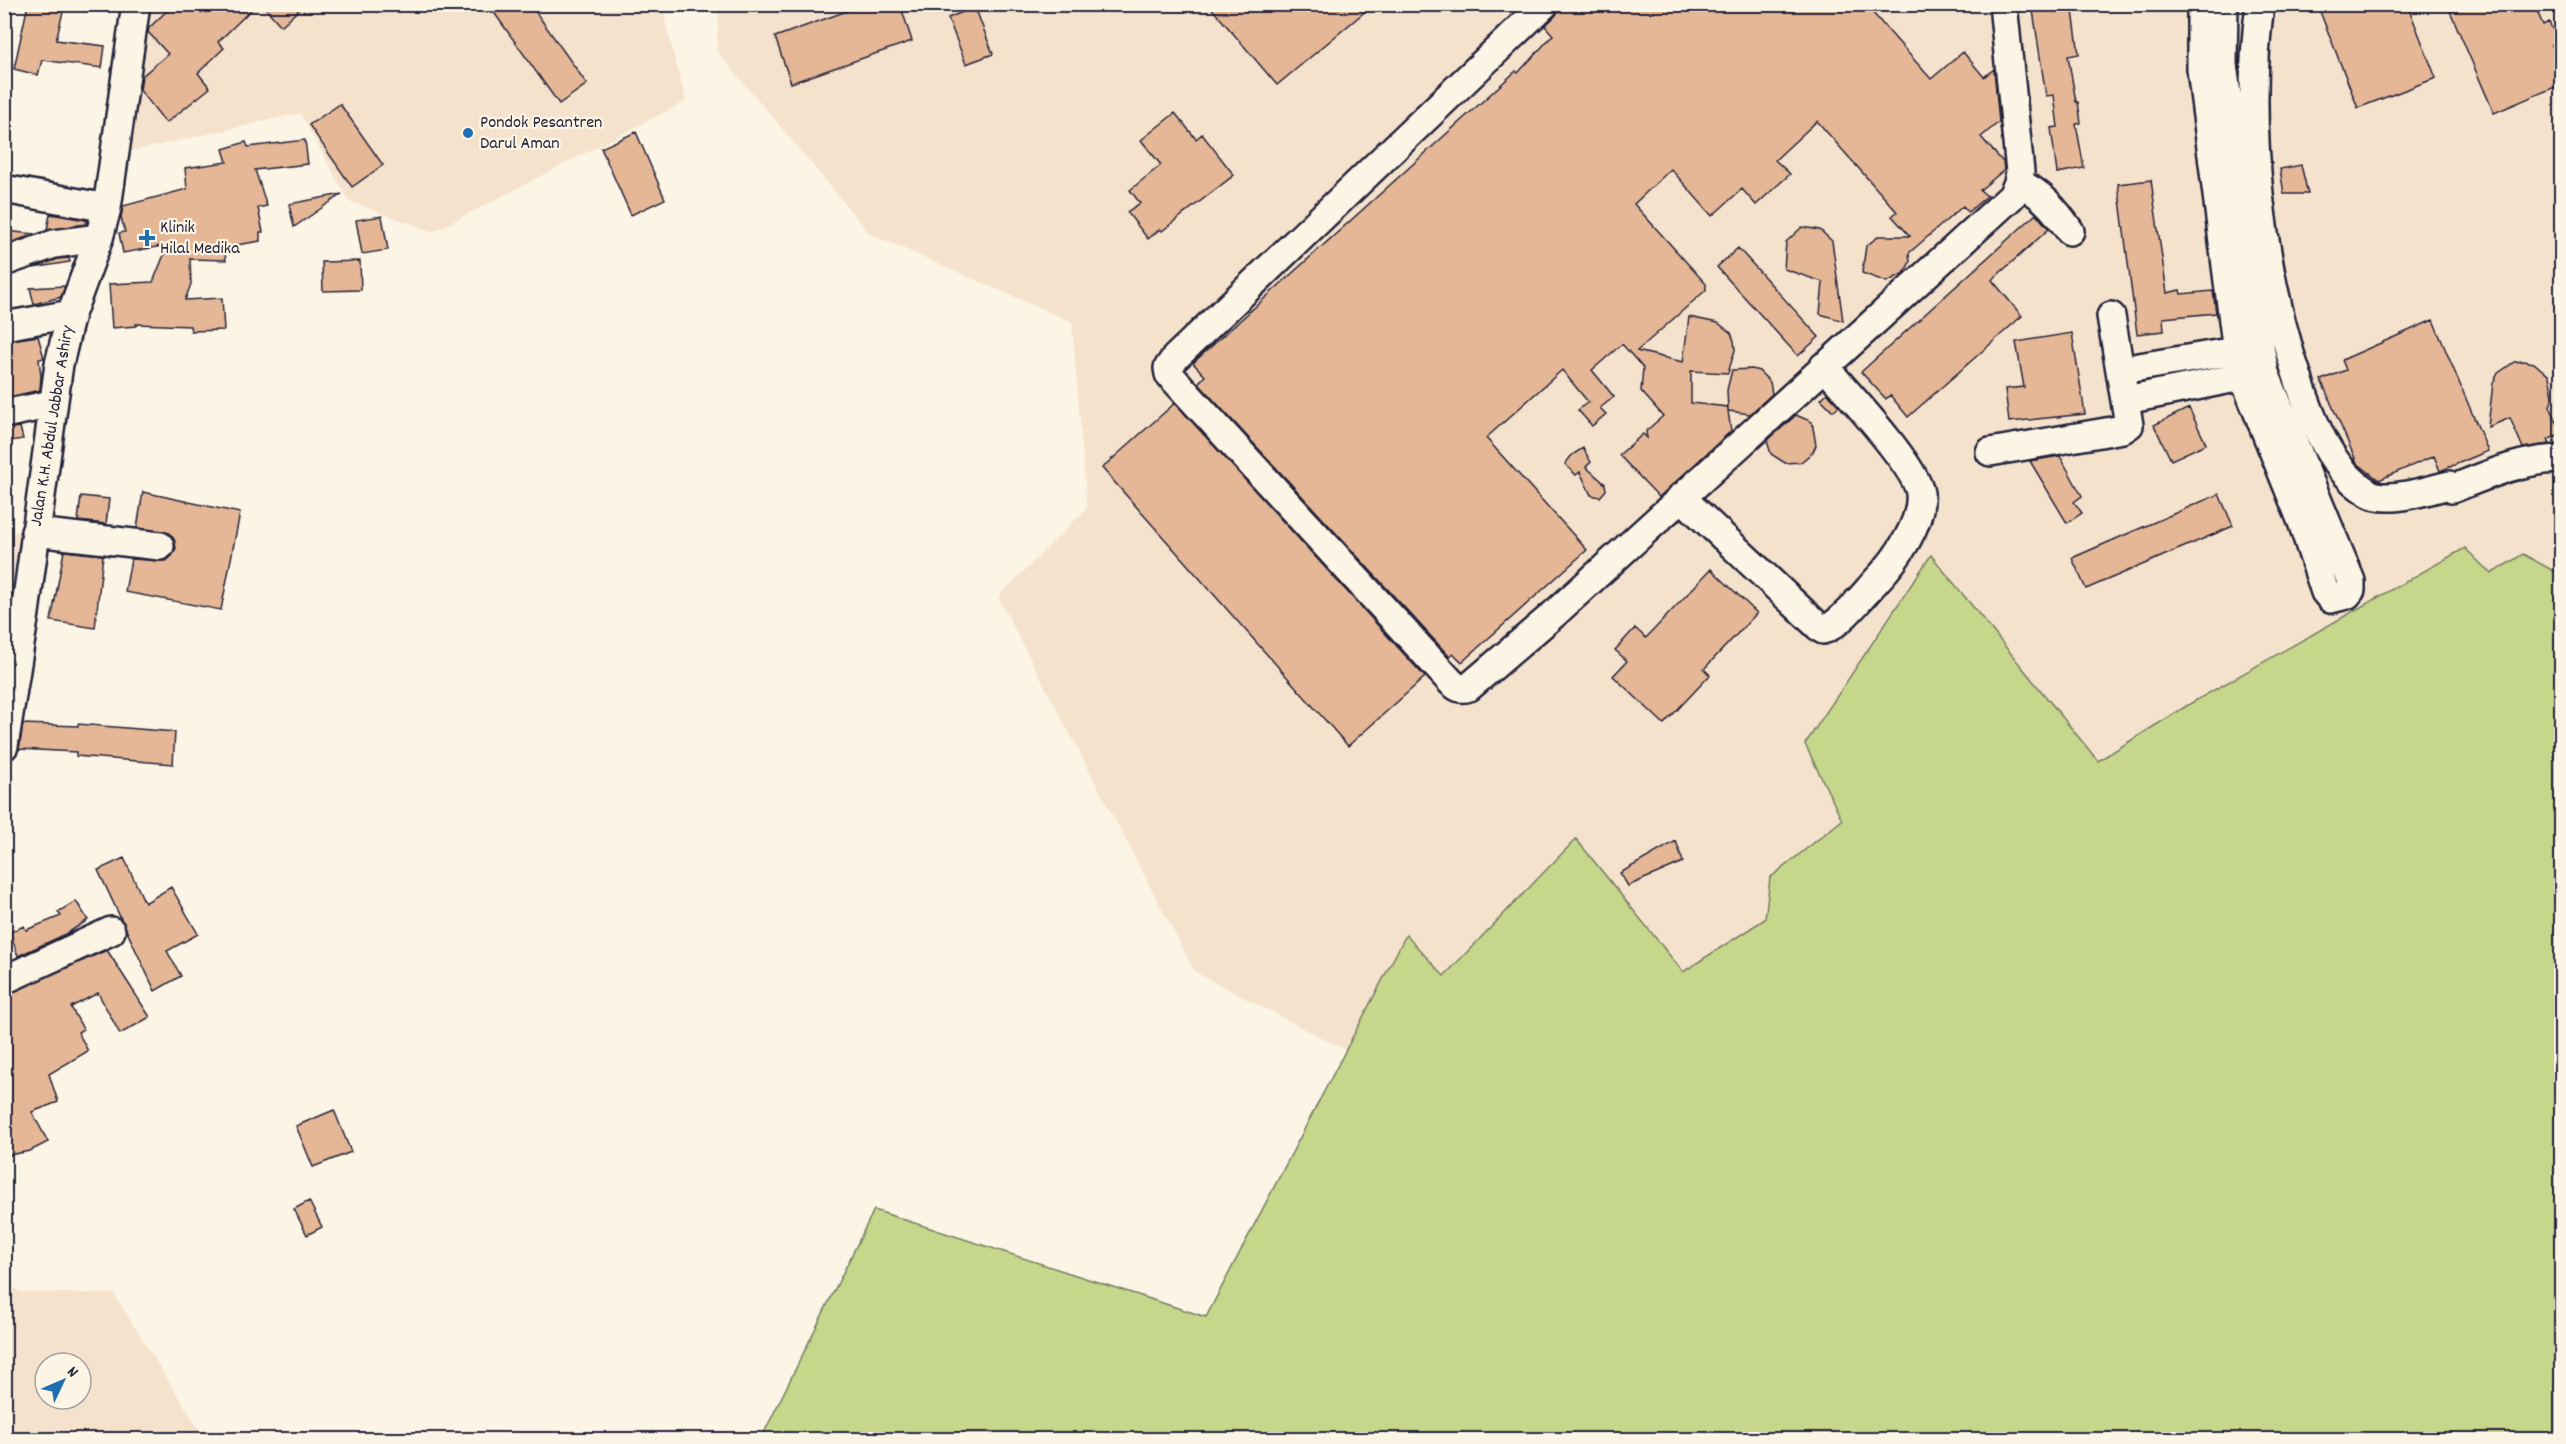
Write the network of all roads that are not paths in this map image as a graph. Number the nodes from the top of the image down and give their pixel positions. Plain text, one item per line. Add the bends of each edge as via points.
1 (136, 4) edge
2 (1545, 4) edge
3 (2003, 4) edge
4 (2201, 4) edge
5 (2224, 4) edge
6 (2260, 4) edge
7 (2018, 183) junction
8 (4, 189) edge
9 (107, 208) junction
10 (2070, 231) dead end
11 (99, 238) junction
12 (4, 262) edge
13 (71, 314) junction
14 (2111, 316) dead end
15 (4, 326) edge
16 (2251, 362) junction
17 (1824, 366) junction
18 (2121, 370) junction
19 (2126, 400) junction
20 (52, 404) junction
21 (4, 414) edge
22 (1990, 452) dead end
23 (2562, 459) edge
24 (1681, 497) junction
25 (35, 532) junction
26 (160, 546) dead end
27 (11, 658) edge
28 (4, 746) edge
29 (111, 931) dead end
30 (4, 980) edge

1 - 9 street, Jalan K.H. Abdul Jabbar Ashiry
2 - 24 street via 1175,358 1167,371 1458,688 1469,687
3 - 7 street
4 - 16 street via 2201,69
5 - 16 street via 2223,64
6 - 23 street via 2255,142 2267,259 2288,349 2311,417 2326,447 2370,494 2391,497 2449,485 2452,489 2503,469
7 - 10 street via 2036,192
7 - 17 street via 2012,196
8 - 9 street
9 - 11 street, Jalan K.H. Abdul Jabbar Ashiry
11 - 12 street via 54,244
11 - 13 street, Jalan K.H. Abdul Jabbar Ashiry
13 - 15 street
13 - 20 street, Jalan K.H. Abdul Jabbar Ashiry
14 - 18 street
16 - 16 street via 2351,581 2351,590 2338,599 2331,599 2325,592
16 - 18 street
16 - 19 street
17 - 24 street
17 - 24 street via 1903,460 1920,492 1916,519 1906,539 1882,575 1844,616 1823,630
18 - 19 street
19 - 22 street via 2129,422 2123,429
20 - 21 street
20 - 25 street, Jalan K.H. Abdul Jabbar Ashiry
25 - 26 street
25 - 27 street, Jalan K.H. Abdul Jabbar Ashiry
27 - 28 street, Jalan K.H. Abdul Jabbar Ashiry
29 - 30 street

